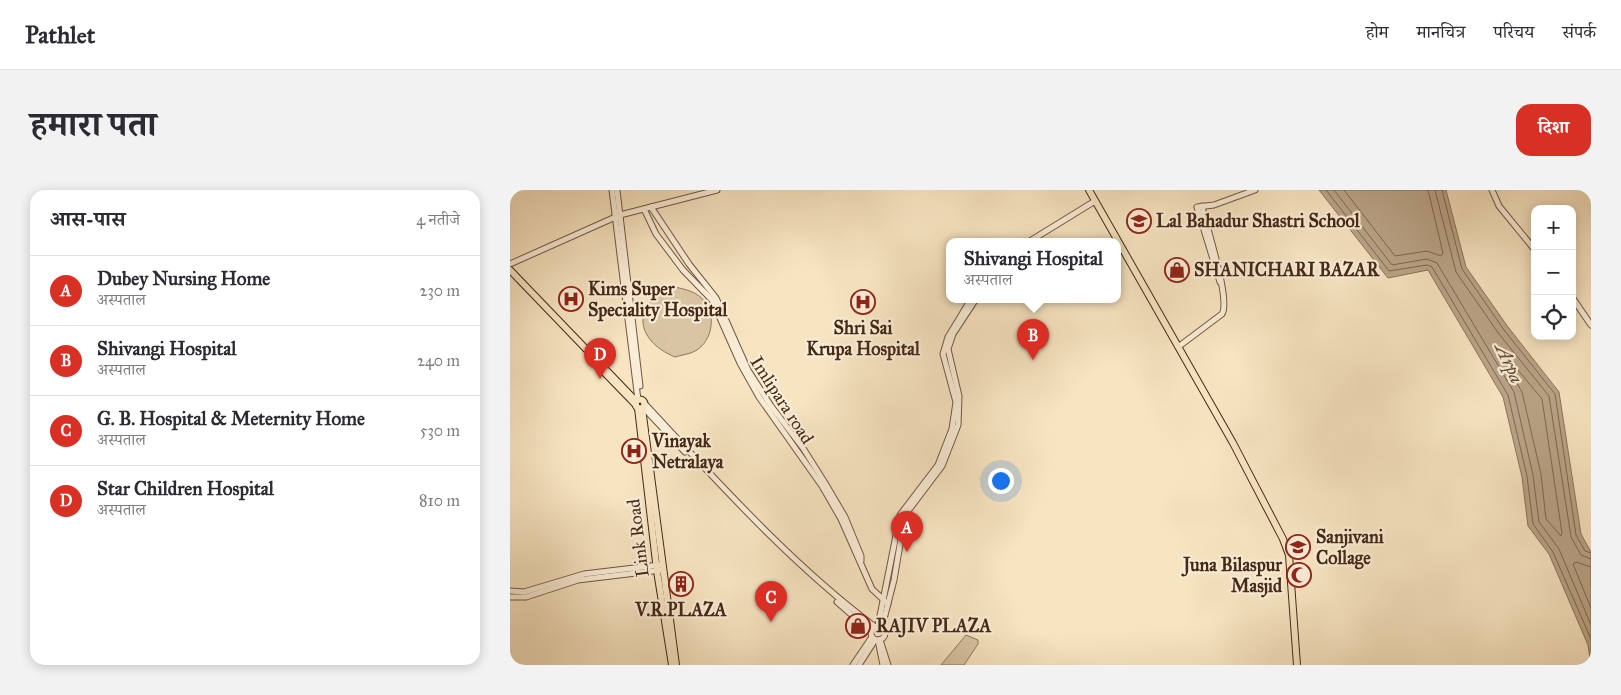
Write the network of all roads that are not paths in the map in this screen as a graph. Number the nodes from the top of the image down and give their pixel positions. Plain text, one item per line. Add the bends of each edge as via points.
1 (612, 190) edge
2 (617, 190) edge
3 (717, 190) edge
4 (1089, 190) edge
5 (1255, 190) edge
6 (1492, 190) edge
7 (1095, 201) junction
8 (1211, 206) junction
9 (651, 207) junction
10 (644, 209) junction
11 (1201, 213) junction
12 (618, 217) junction
13 (1035, 238) edge
14 (1116, 238) edge
15 (1531, 245) edge
16 (1121, 247) edge
17 (510, 264) edge
18 (510, 270) edge
19 (510, 275) edge
20 (969, 303) edge
21 (973, 303) edge
22 (1576, 303) edge
23 (1591, 325) edge
24 (1178, 347) junction
25 (946, 356) junction
26 (640, 404) junction
27 (860, 560) junction
28 (660, 568) junction
29 (510, 592) edge
30 (510, 597) edge
31 (886, 602) junction
32 (878, 626) junction
33 (875, 638) junction
34 (672, 665) edge
35 (676, 665) edge
36 (853, 665) edge
37 (859, 665) edge
38 (883, 665) edge
39 (888, 665) edge
40 (1297, 665) edge

1 - 12 street, Link Road
2 - 12 street, Link Road
3 - 9 street
4 - 7 main road
5 - 8 street
6 - 15 street via 1499,206
7 - 13 street
7 - 14 main road
8 - 11 street
8 - 11 street via 1202,206
9 - 10 street
9 - 27 street, Imlipara road via 716,298 748,370 770,406 809,456 838,504 862,556
10 - 12 street
10 - 27 street, Imlipara road via 656,234 683,270 709,295 744,372 822,486
11 - 24 street via 1220,283 1224,311
12 - 17 street
12 - 26 street, Link Road
16 - 24 main road
18 - 26 main road
19 - 26 main road
20 - 25 street via 948,337
21 - 25 street via 953,334
22 - 23 street
24 - 40 main road via 1233,443 1289,555
25 - 31 street via 956,402 952,429 938,465 900,515
26 - 28 main road, Link Road
26 - 32 street via 825,587
26 - 33 street
27 - 31 street, Imlipara road via 872,589
28 - 29 street via 584,574 524,592
28 - 30 street via 578,580 526,597
28 - 34 main road, Link Road
28 - 35 main road, Link Road
31 - 32 street
32 - 33 street
32 - 33 street via 885,634
33 - 36 street
33 - 37 street
33 - 38 street
33 - 39 street

